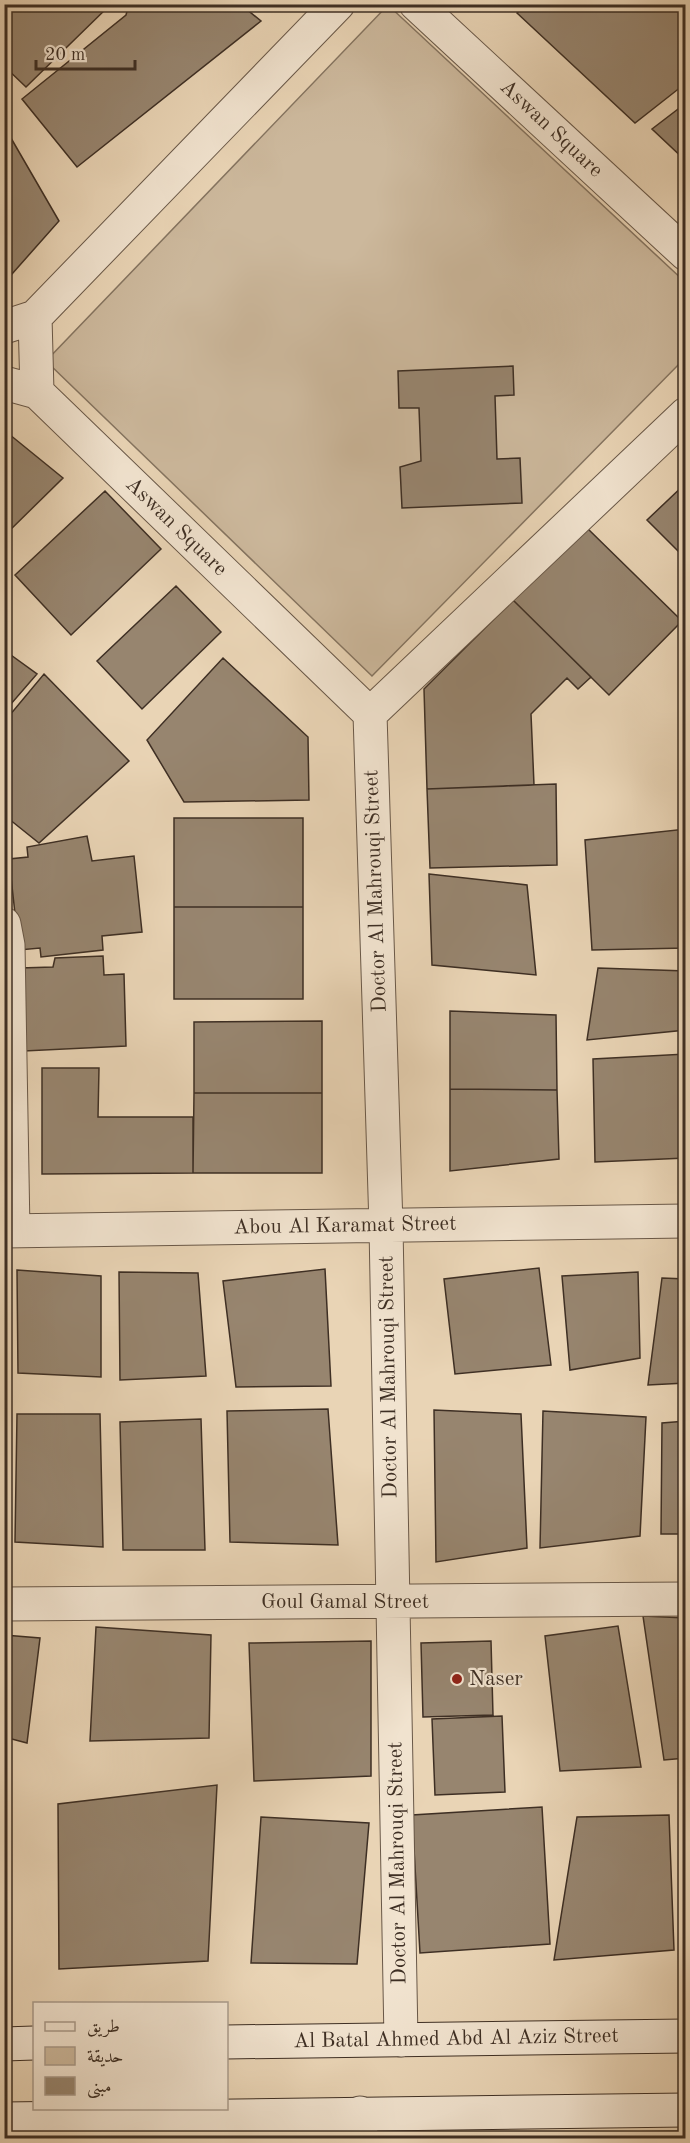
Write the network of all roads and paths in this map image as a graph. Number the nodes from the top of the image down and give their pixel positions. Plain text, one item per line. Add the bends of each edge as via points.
1 (338, 4) edge
2 (416, 4) edge
3 (686, 254) edge
4 (20, 322) edge
5 (4, 382) edge
6 (37, 392) junction
7 (686, 414) edge
8 (370, 714) junction
9 (4, 924) edge
10 (686, 1221) edge
11 (386, 1226) junction
12 (9, 1231) edge
13 (686, 1599) edge
14 (394, 1602) junction
15 (4, 1604) edge
16 (686, 2036) edge
17 (401, 2040) junction
18 (228, 2042) edge
19 (33, 2043) edge
20 (4, 2044) edge
21 (686, 2110) edge
22 (4, 2119) edge
23 (360, 2126) edge

1 - 4 street
2 - 3 street, Aswan Square
4 - 6 street
5 - 6 street
6 - 8 street, Aswan Square
7 - 8 street
8 - 11 street, Doctor Al Mahrouqi Street
9 - 12 street via 8,945
10 - 11 street, Abou Al Karamat Street
11 - 12 street, Abou Al Karamat Street
11 - 14 street, Doctor Al Mahrouqi Street
13 - 14 street, Goul Gamal Street
14 - 15 street, Goul Gamal Street
14 - 17 street, Doctor Al Mahrouqi Street
16 - 17 street, Al Batal Ahmed Abd Al Aziz Street
17 - 18 street, Al Batal Ahmed Abd Al Aziz Street
19 - 20 street
21 - 23 street
22 - 23 street

